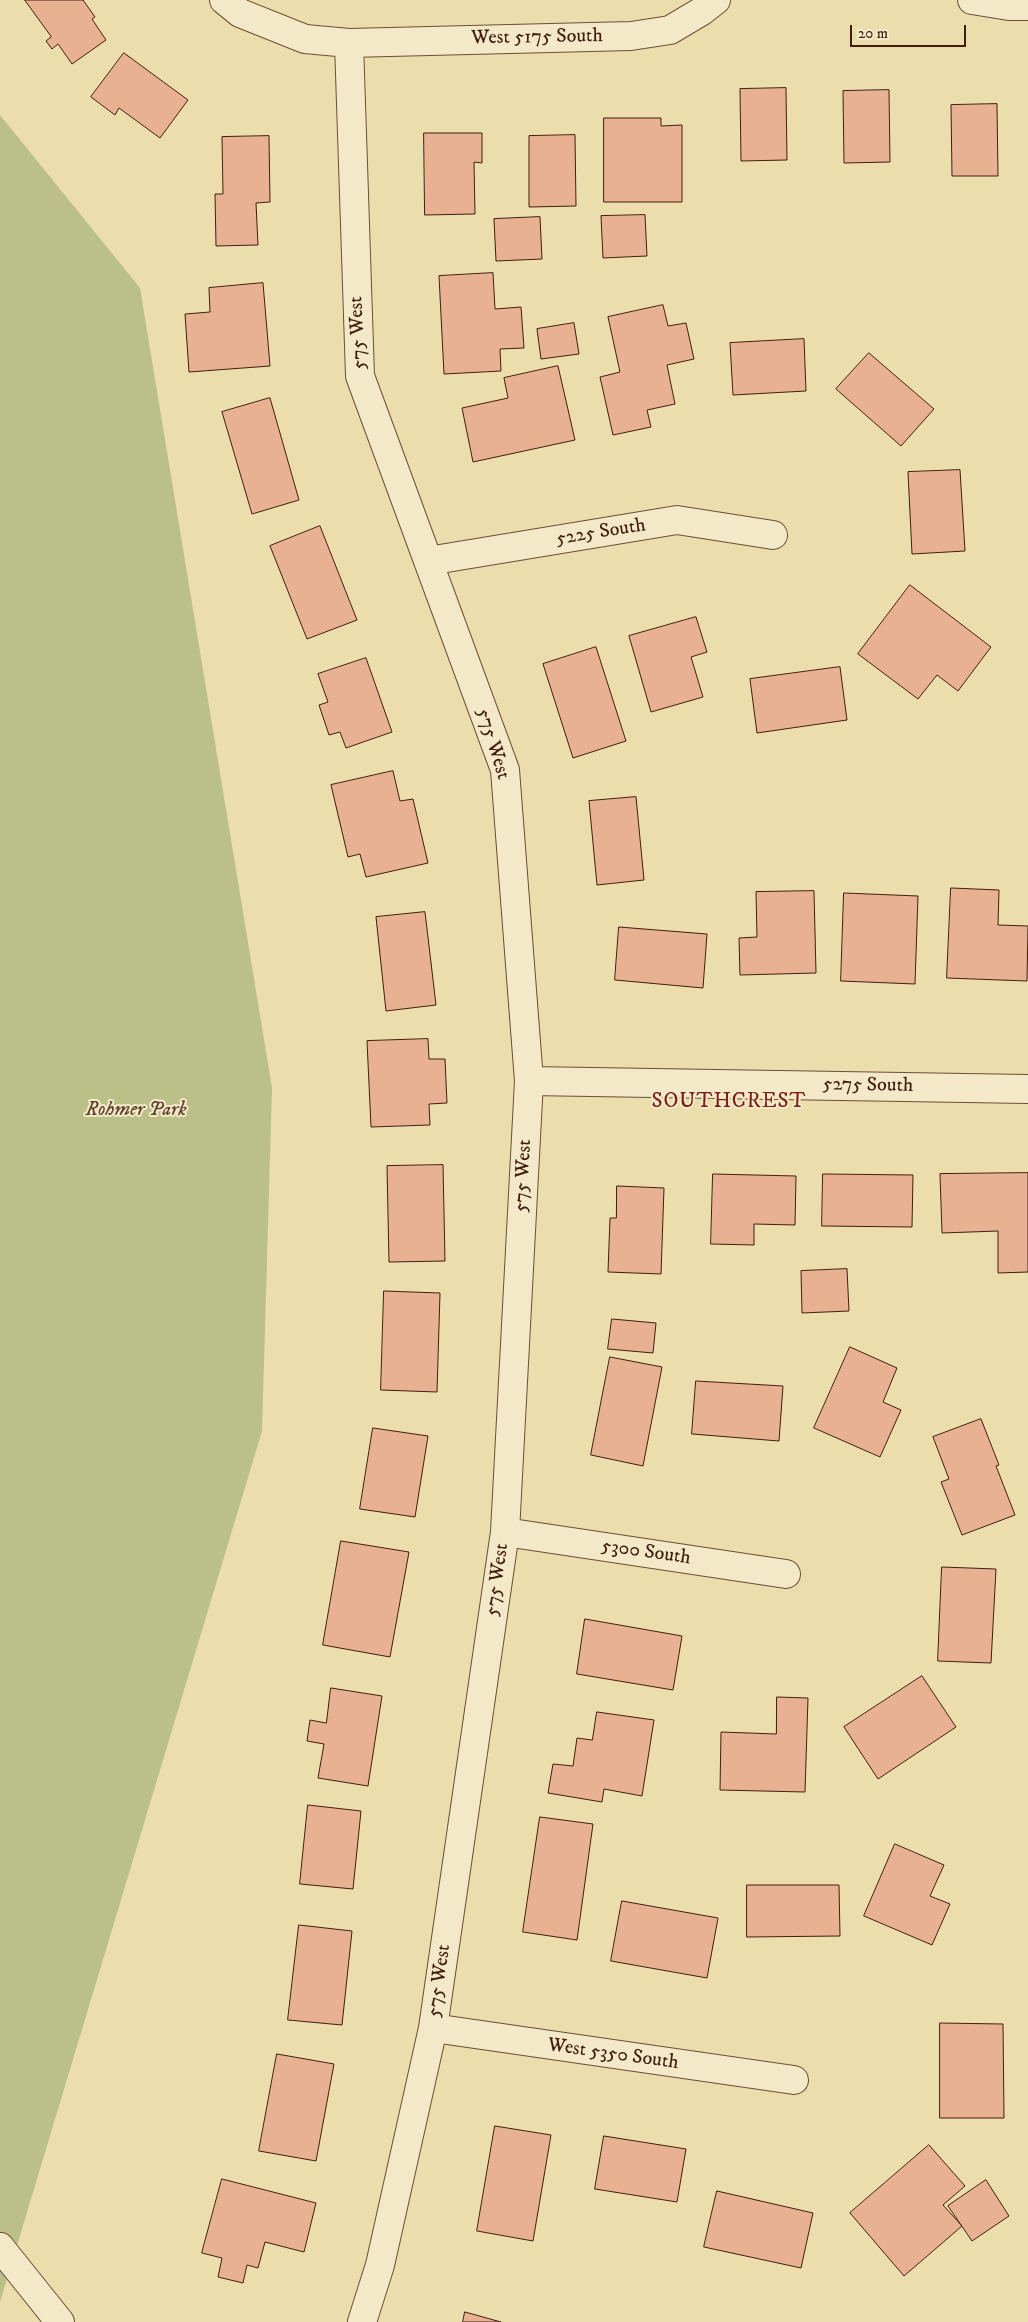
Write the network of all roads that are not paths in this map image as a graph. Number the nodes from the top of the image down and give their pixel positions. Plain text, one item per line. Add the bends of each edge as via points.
1 (224, 0) edge
2 (716, 0) edge
3 (972, 0) edge
4 (1028, 6) edge
5 (348, 43) junction
6 (773, 535) dead end
7 (428, 561) junction
8 (529, 1081) junction
9 (1028, 1089) edge
10 (505, 1532) junction
11 (786, 1574) dead end
12 (433, 2028) junction
13 (794, 2080) dead end
14 (0, 2247) edge
15 (60, 2322) edge
16 (362, 2322) edge

1 - 5 street, West 5175 South via 240,13 306,40
2 - 5 street, West 5175 South via 670,30 631,36
3 - 4 street
5 - 7 street, 575 West via 360,376
6 - 7 street, 5225 South via 677,520
7 - 8 street, 575 West via 504,770
8 - 9 street, 5275 South
8 - 10 street, 575 West
10 - 11 street, 5300 South
10 - 12 street, 575 West
12 - 13 street, West 5350 South
12 - 16 street, 575 West via 380,2266
14 - 15 street

